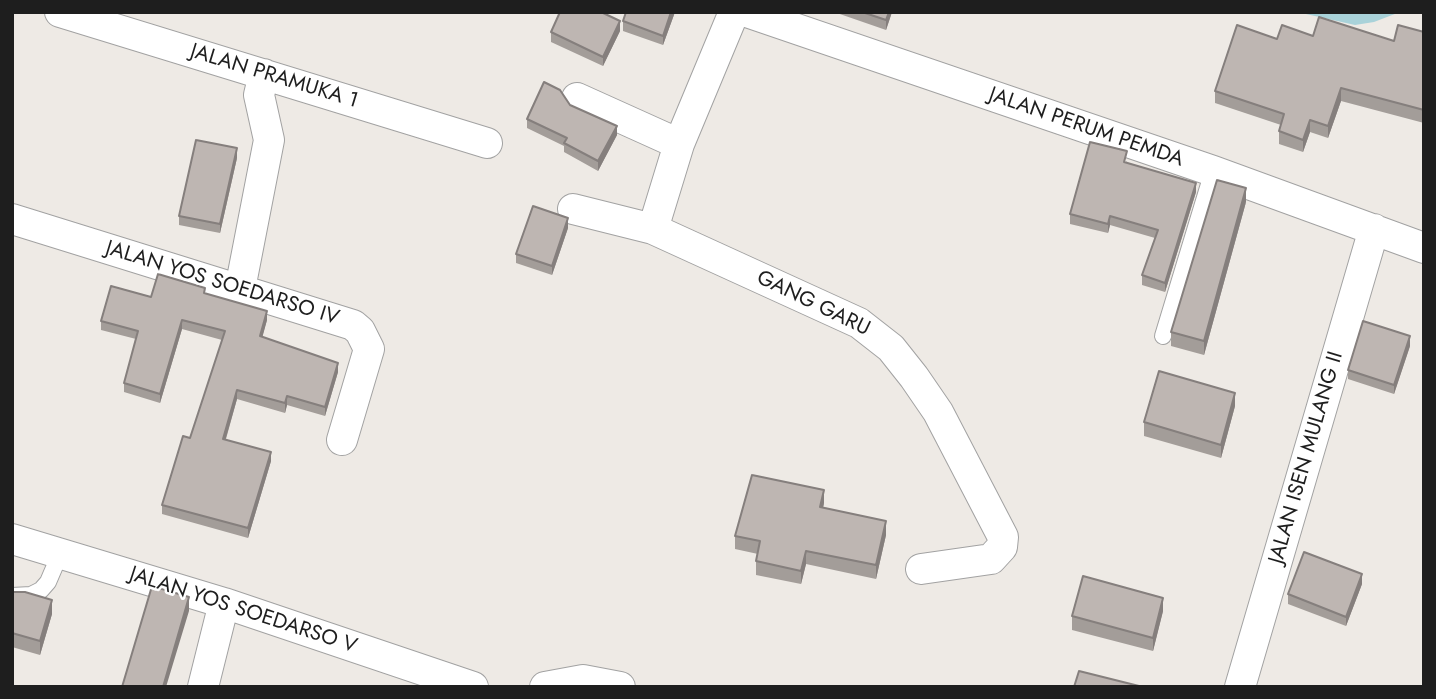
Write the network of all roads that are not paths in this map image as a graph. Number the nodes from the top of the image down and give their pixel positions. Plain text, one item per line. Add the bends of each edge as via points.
1 (61, 12) edge
2 (734, 12) edge
3 (747, 12) edge
4 (264, 74) junction
5 (577, 98) dead end
6 (487, 142) dead end
7 (679, 144) junction
8 (1213, 171) junction
9 (573, 209) dead end
10 (12, 219) edge
11 (653, 229) junction
12 (1374, 229) junction
13 (1424, 248) edge
14 (240, 289) junction
15 (1163, 336) dead end
16 (342, 440) dead end
17 (12, 539) edge
18 (60, 554) junction
19 (920, 569) dead end
20 (12, 596) edge
21 (224, 603) junction
22 (203, 687) edge
23 (473, 687) edge
24 (545, 687) edge
25 (620, 687) edge
26 (1240, 687) edge

1 - 4 street, JALAN PRAMUKA 1
2 - 7 street
3 - 8 street, JALAN PERUM PEMDA
4 - 6 street, JALAN PRAMUKA 1
4 - 14 street via 259,95 270,140
5 - 7 street
7 - 11 street
8 - 12 street, JALAN PERUM PEMDA
8 - 15 lane
9 - 11 street
10 - 14 street, JALAN YOS SOEDARSO IV
11 - 19 street, GANG GARU via 859,323 891,348 914,377 938,412 1003,537 1003,547 991,559
12 - 13 street, JALAN PERUM PEMDA
12 - 26 street, JALAN ISEN MULANG II
14 - 16 street, JALAN YOS SOEDARSO IV via 343,321 360,331 369,349
17 - 18 street, JALAN YOS SOEDARSO V
18 - 20 lane via 41,590
18 - 21 street, JALAN YOS SOEDARSO V
21 - 22 street
21 - 23 street, JALAN YOS SOEDARSO V
24 - 25 street via 583,680

